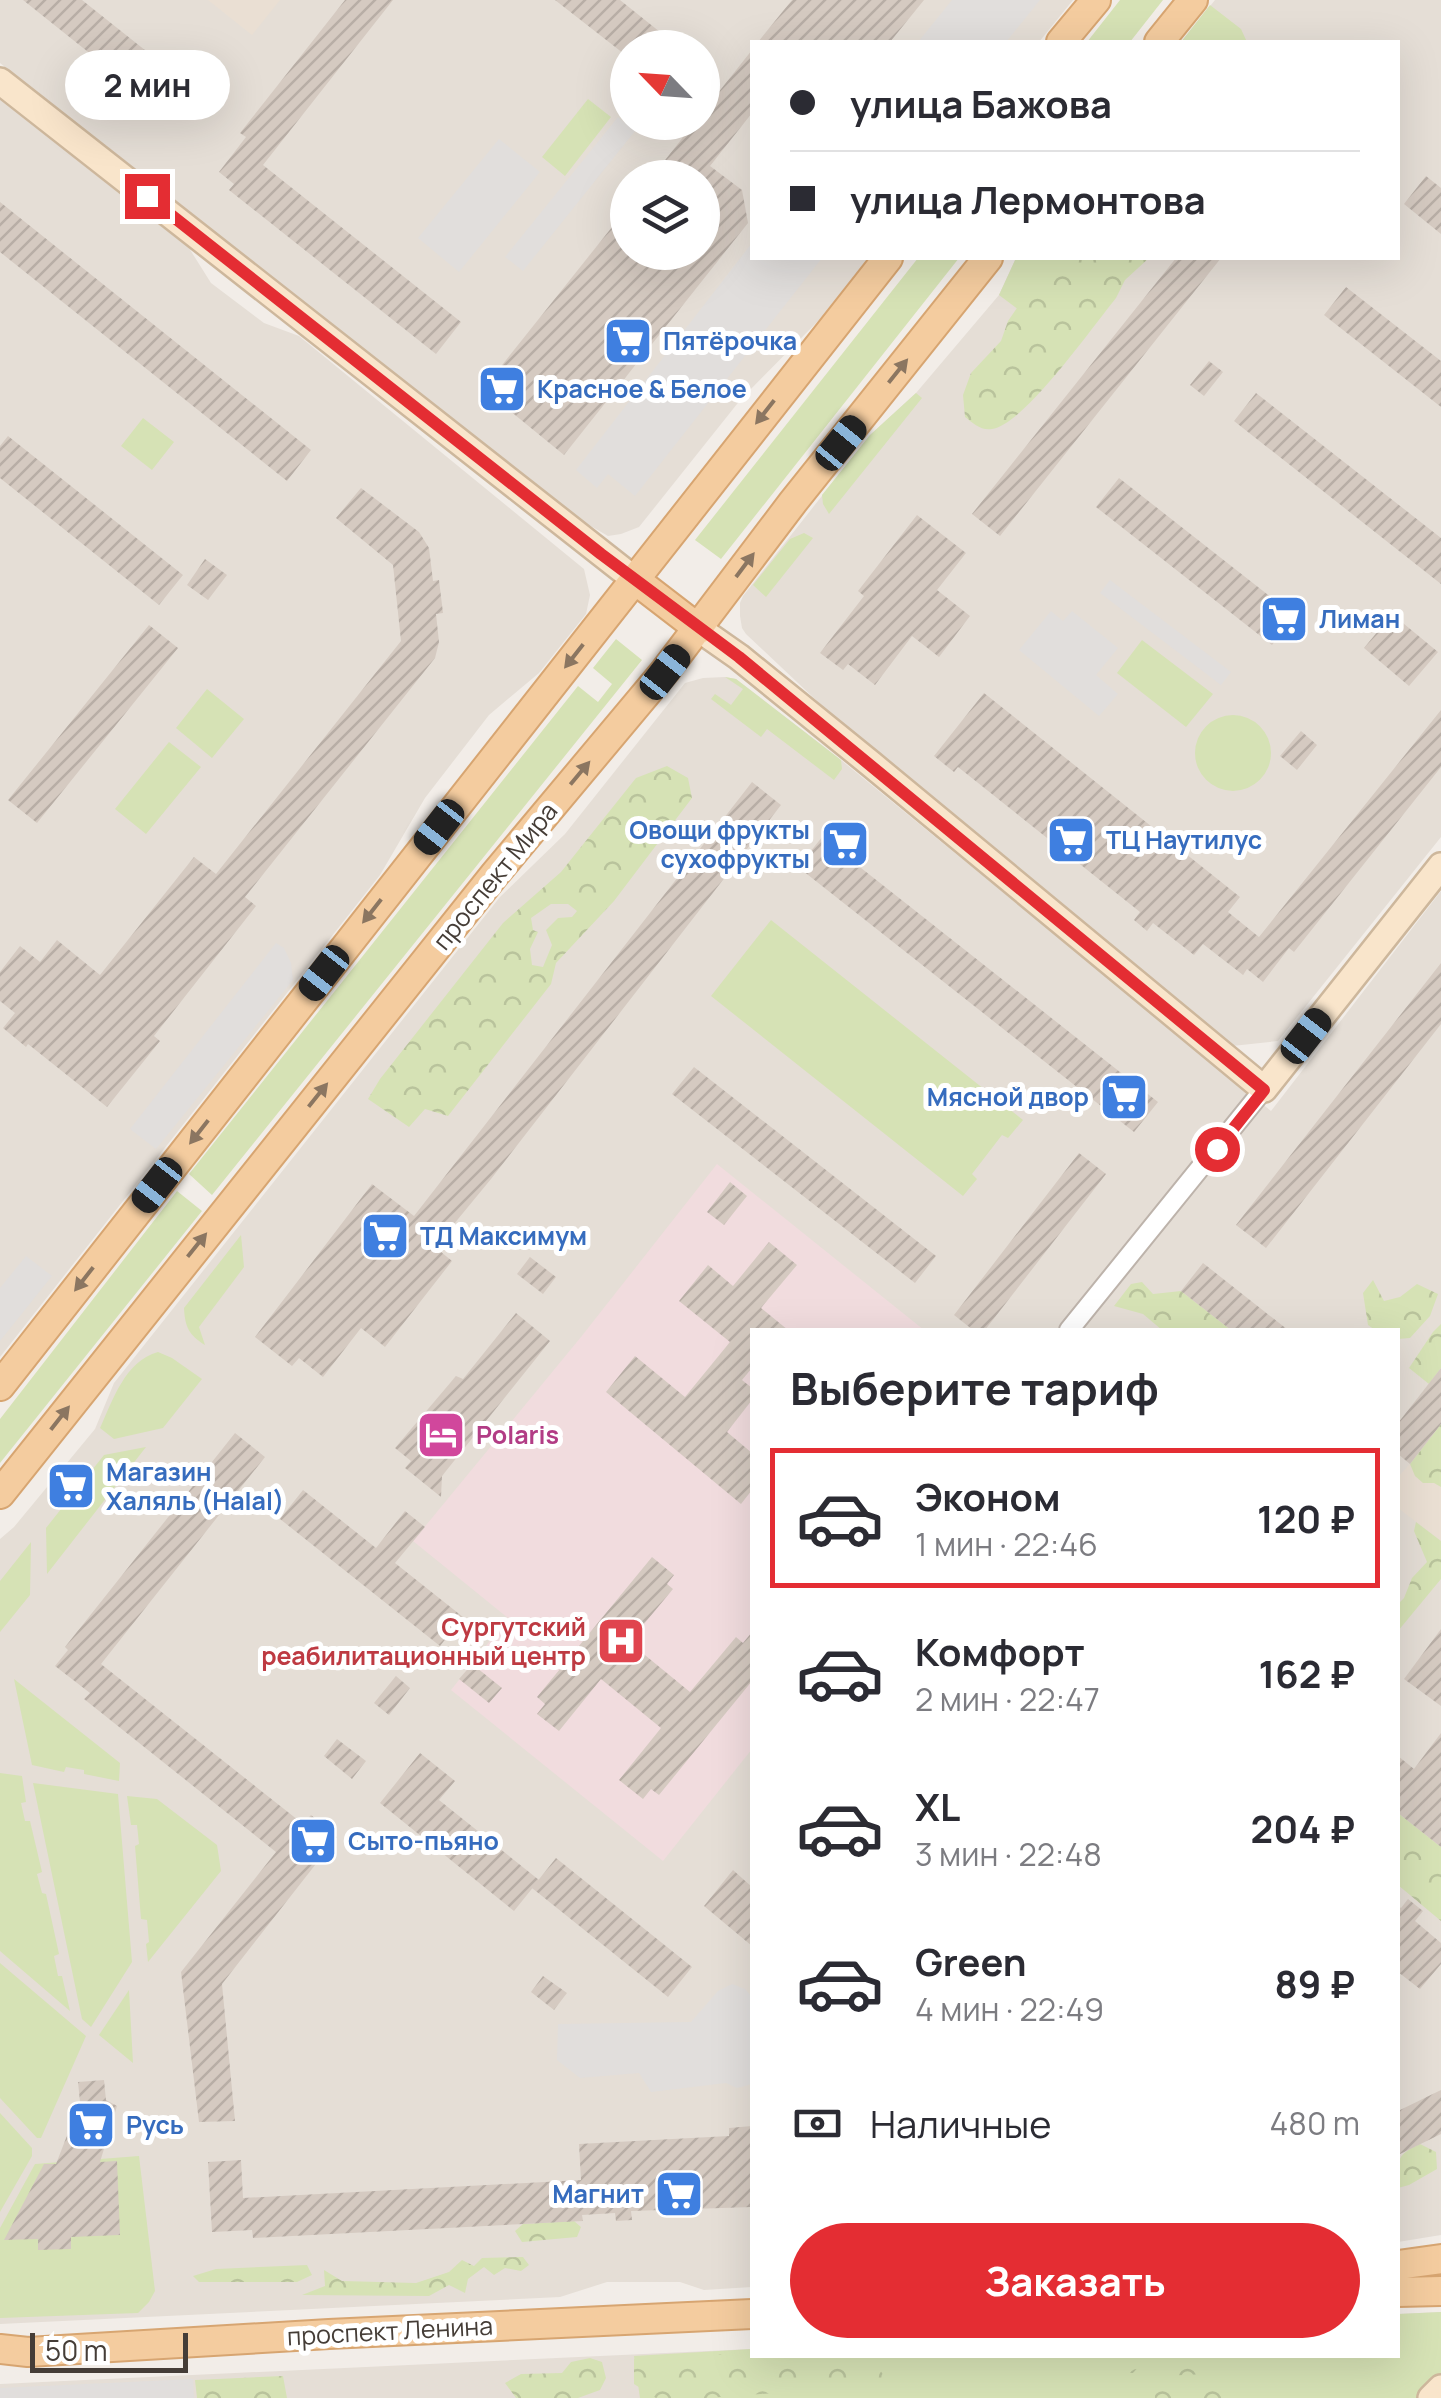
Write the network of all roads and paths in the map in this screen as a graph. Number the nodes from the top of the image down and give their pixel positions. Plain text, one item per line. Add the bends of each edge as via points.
1 (1096, 0) edge
2 (1193, 0) edge
3 (1064, 40) edge
4 (1161, 40) edge
5 (0, 82) edge
6 (886, 260) edge
7 (986, 260) edge
8 (634, 580) junction
9 (698, 629) junction
10 (1441, 866) edge
11 (1264, 1090) junction
12 (1070, 1328) edge
13 (0, 1386) edge
14 (0, 1494) edge
15 (1441, 2259) edge
16 (1400, 2265) edge
17 (1441, 2290) edge
18 (1400, 2292) edge
19 (750, 2314) edge
20 (14, 2350) edge
21 (0, 2360) edge
22 (1441, 2388) edge
23 (1431, 2398) edge

1 - 3 main road
2 - 4 main road
5 - 8 street
6 -> 8 main road
9 -> 7 main road, проспект Мира
8 - 9 main road
8 -> 13 main road
9 - 11 street
14 -> 9 main road, проспект Мира
10 - 11 street
11 - 12 street
15 - 16 main road
17 - 18 main road
19 - 20 main road, проспект Ленина
20 - 21 main road, проспект Ленина
22 - 23 street

